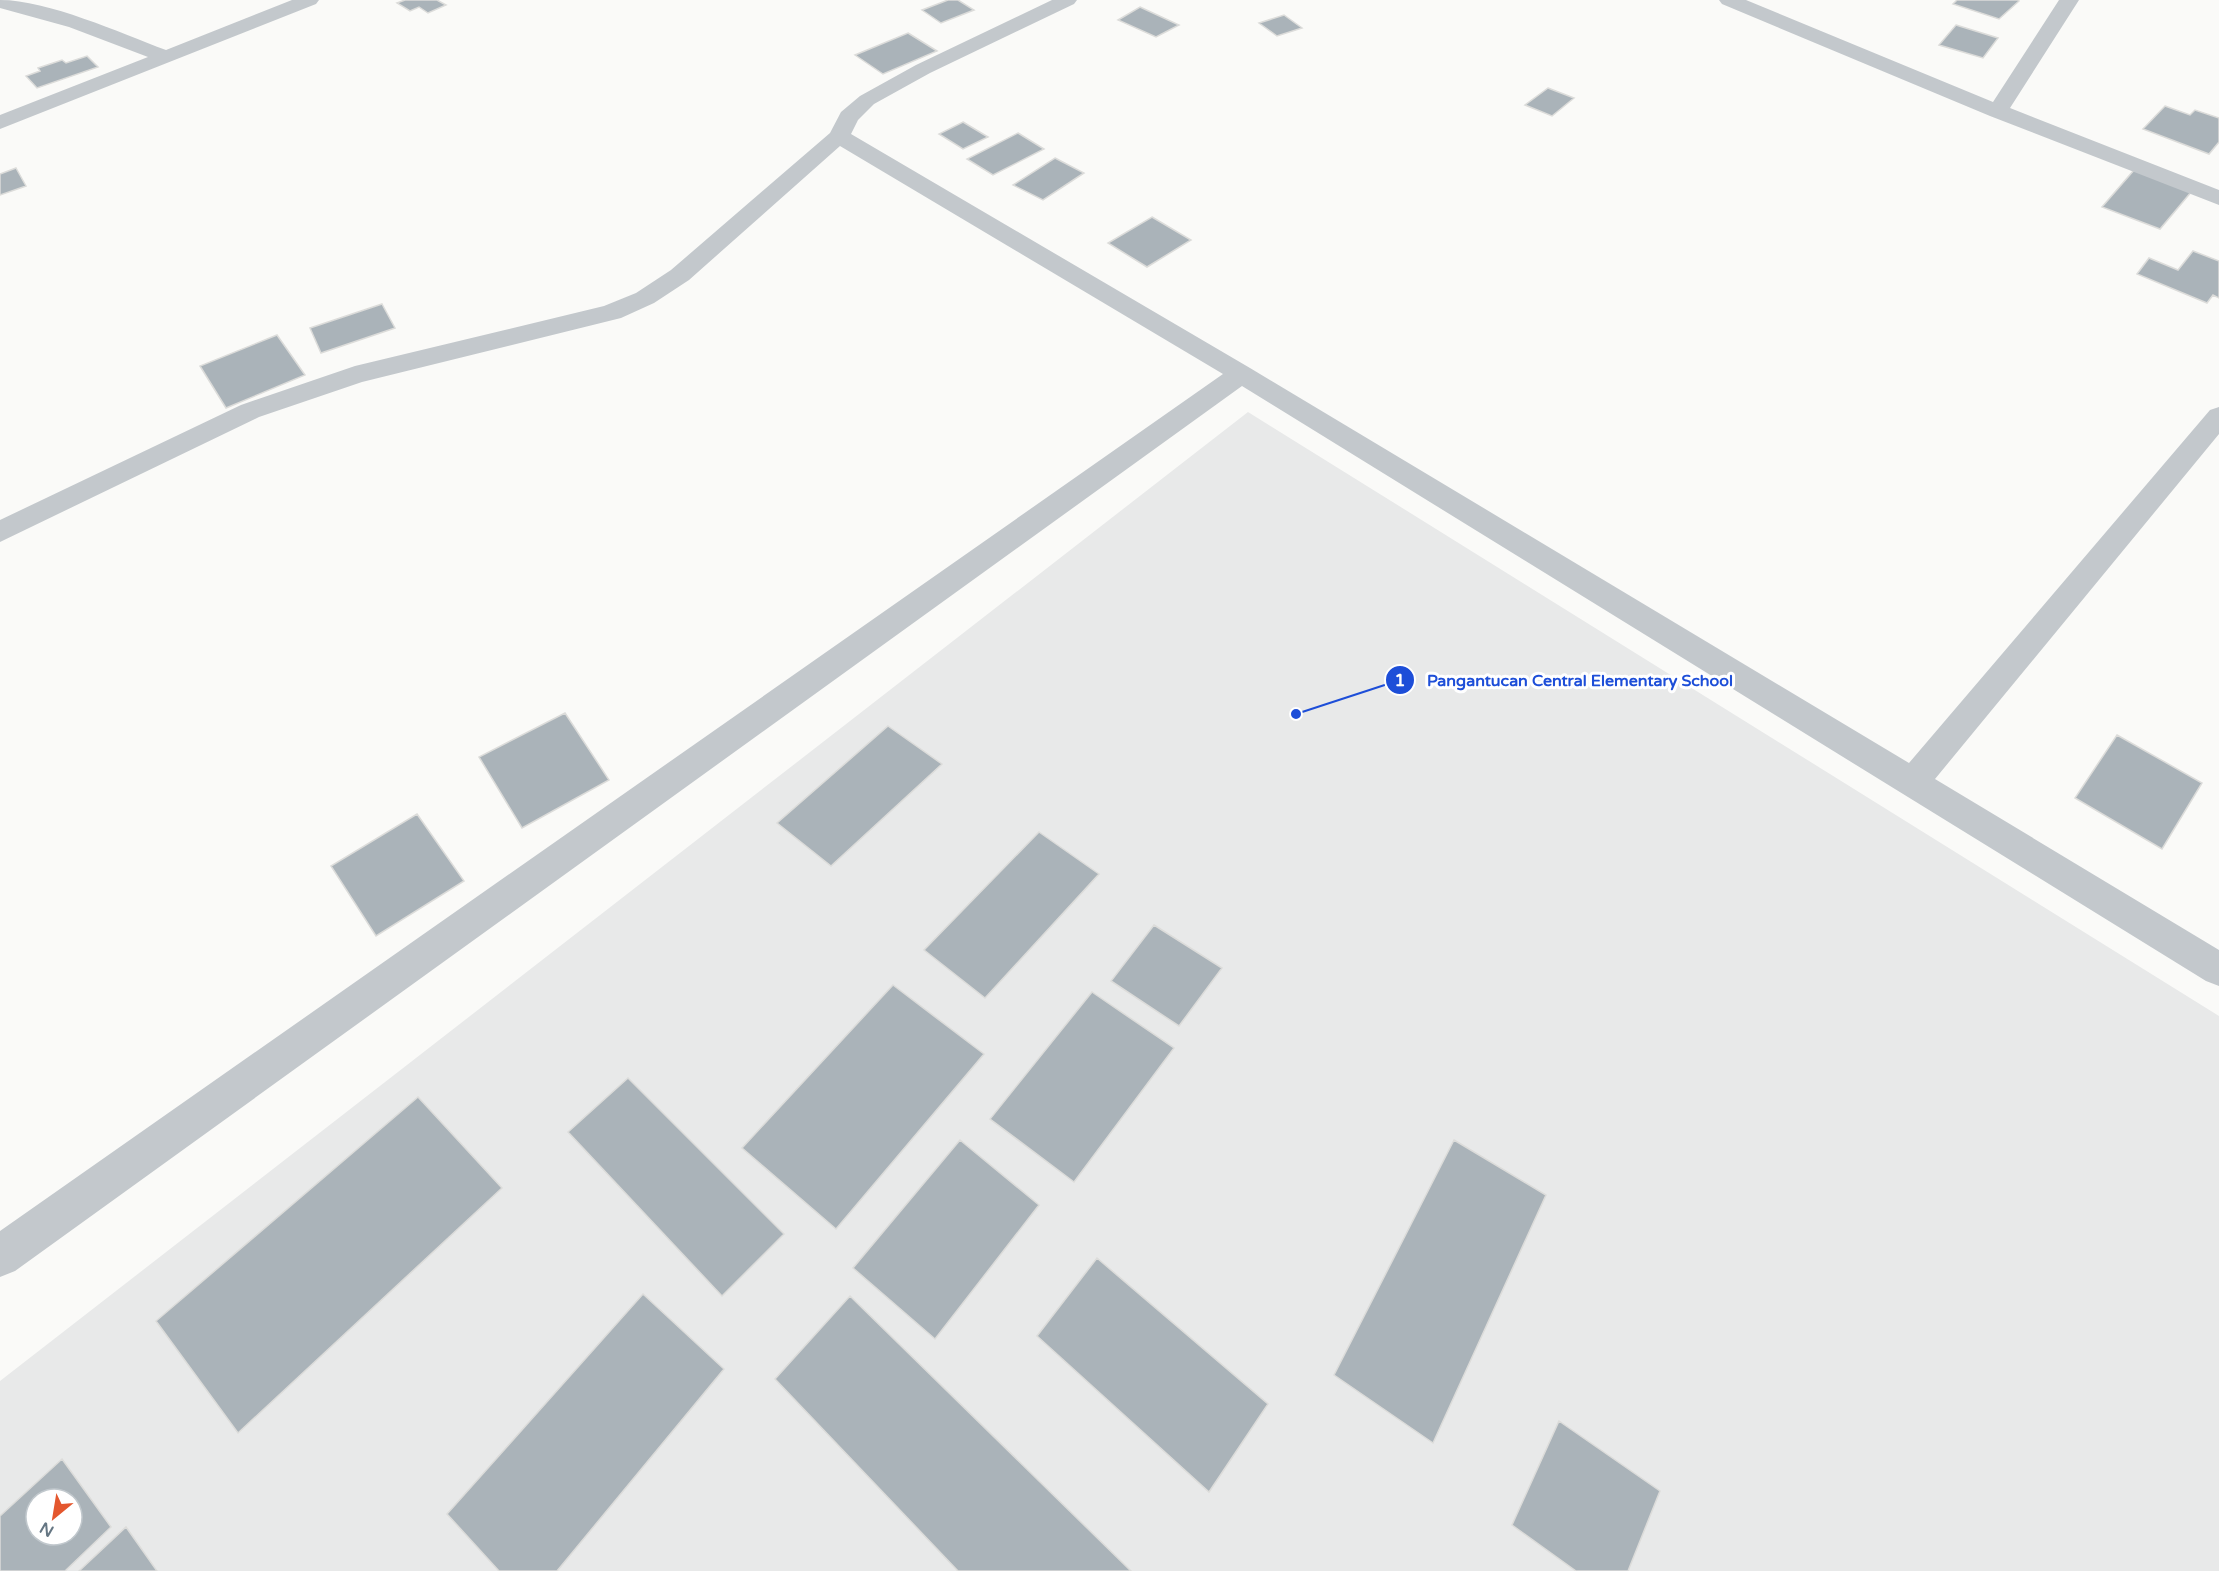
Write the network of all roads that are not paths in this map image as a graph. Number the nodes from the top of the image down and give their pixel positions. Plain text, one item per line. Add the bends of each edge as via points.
1 (309, 0) edge
2 (1067, 0) edge
3 (1728, 0) edge
4 (2069, 0) edge
5 (0, 2) edge
6 (166, 57) junction
7 (1998, 111) junction
8 (0, 123) edge
9 (839, 136) junction
10 (2219, 198) edge
11 (1241, 374) junction
12 (2219, 416) edge
13 (0, 532) edge
14 (1913, 782) junction
15 (2219, 969) edge
16 (0, 1256) edge

1 - 6 street
2 - 9 street via 867,100 849,117
3 - 7 street
4 - 7 street
5 - 6 street via 76,23
6 - 8 street
7 - 10 street
9 - 11 street
9 - 13 street via 680,275 645,298 612,312 355,375 250,411
11 - 14 street
11 - 16 street
12 - 14 street
14 - 15 street

